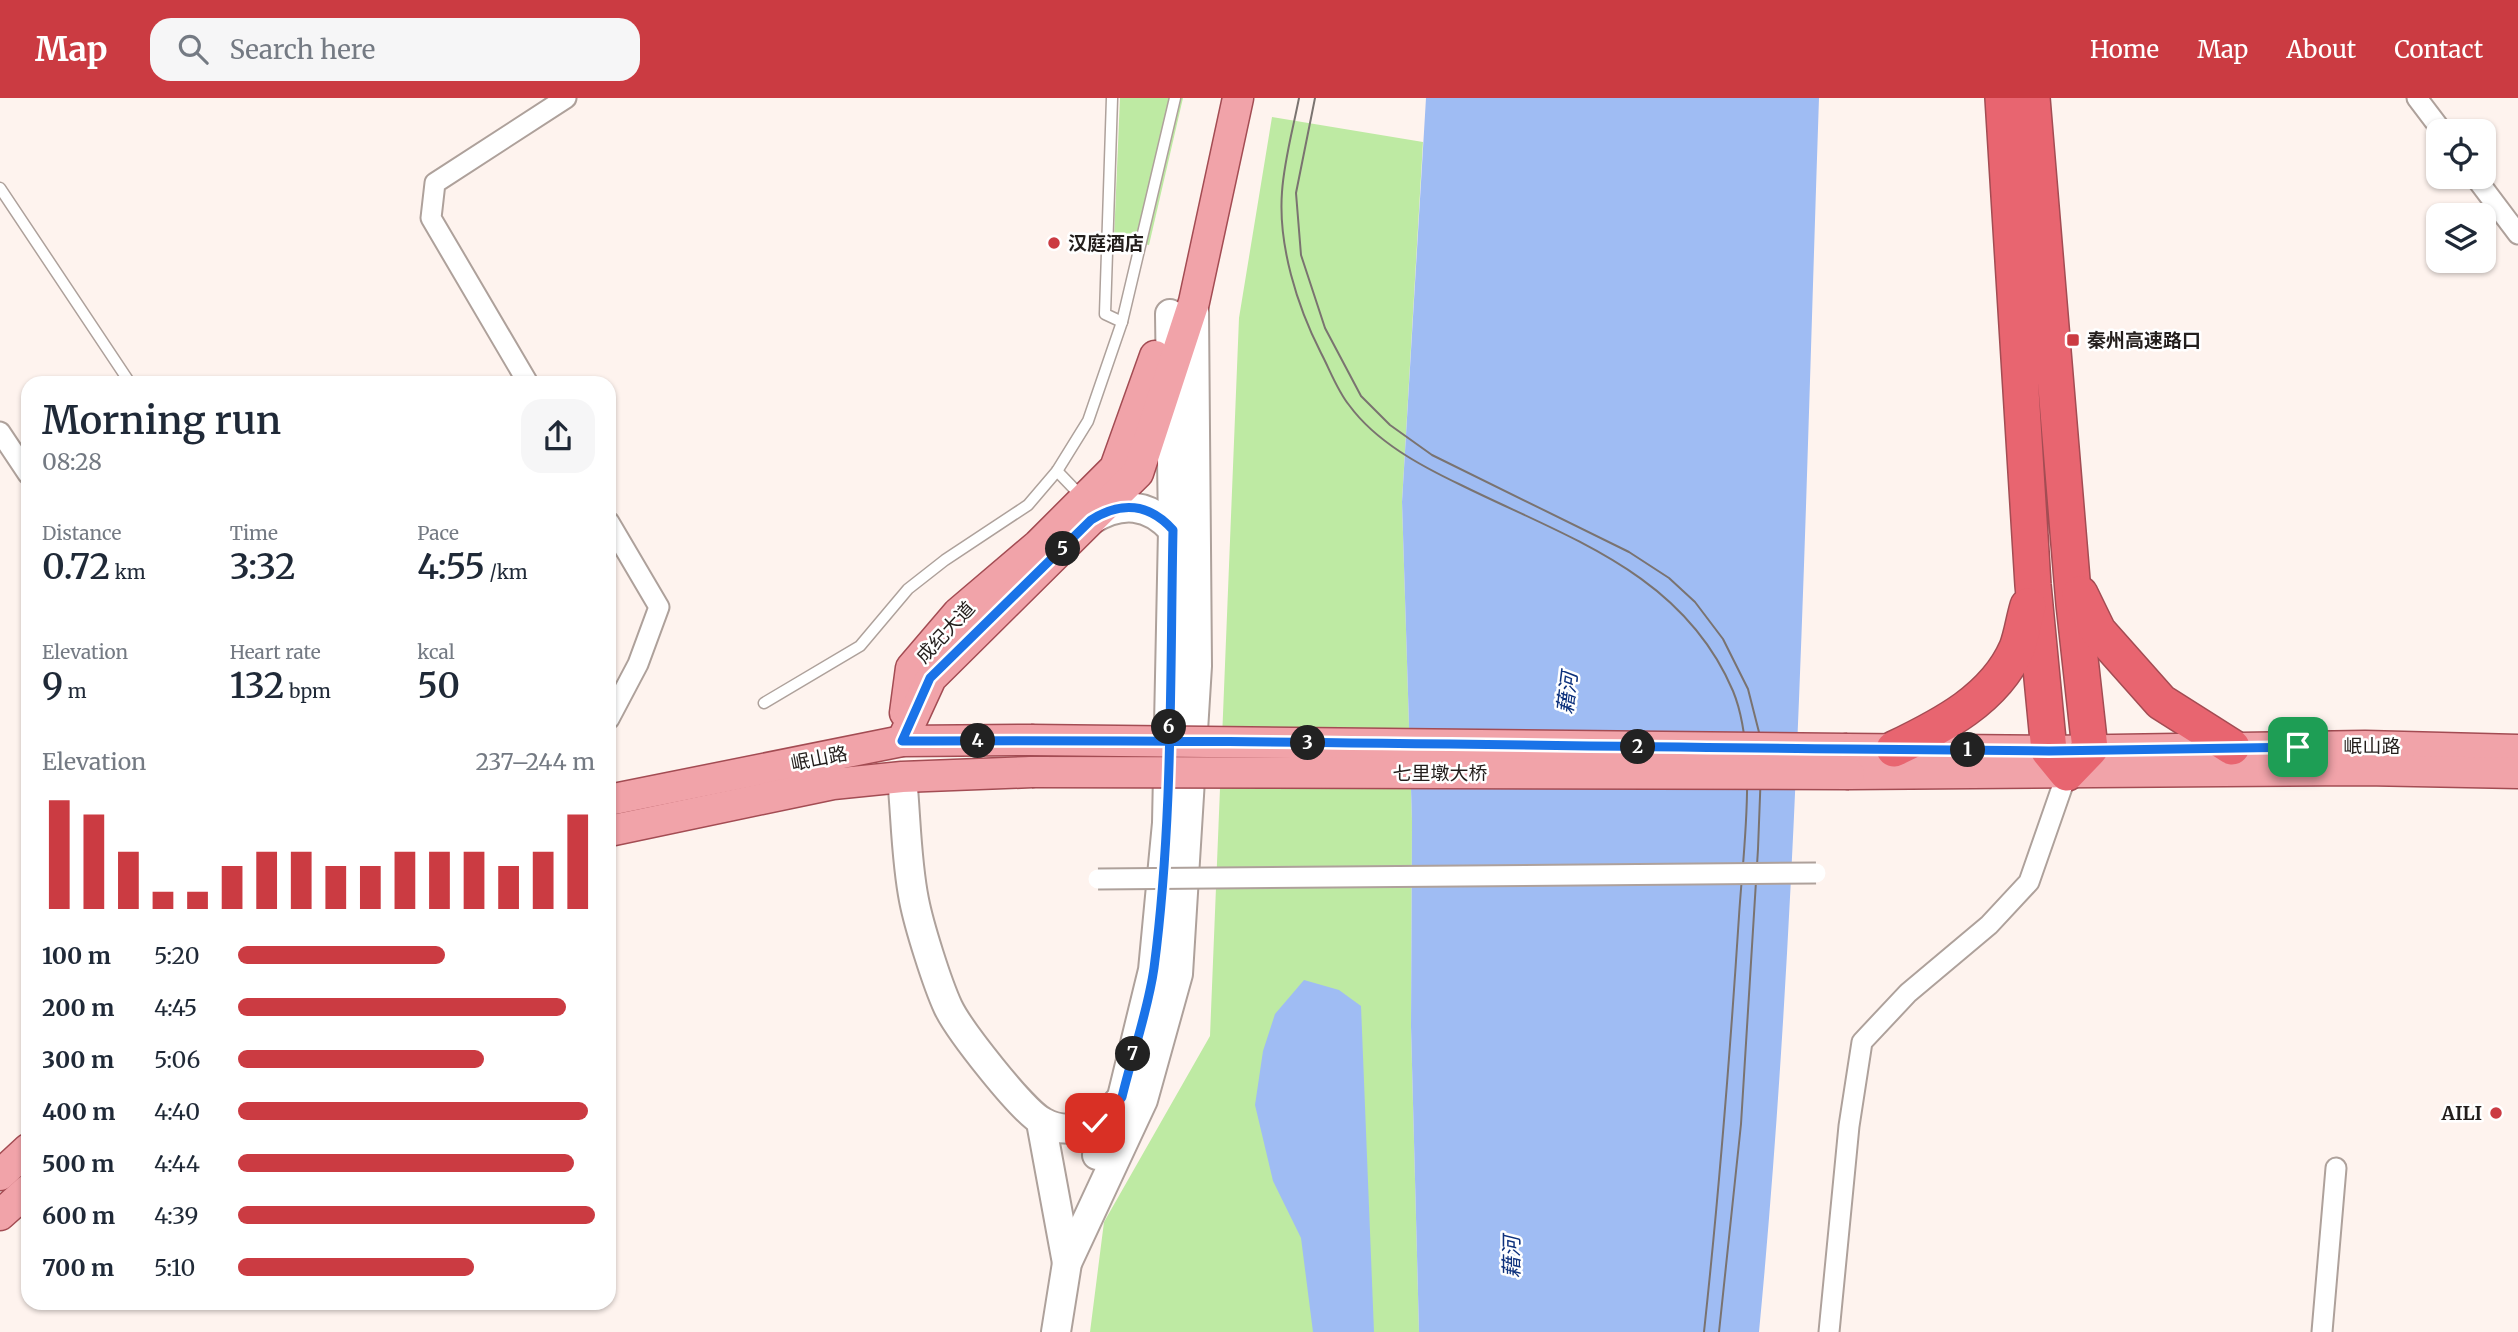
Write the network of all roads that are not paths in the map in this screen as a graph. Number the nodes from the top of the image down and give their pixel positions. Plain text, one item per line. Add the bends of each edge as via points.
1 (566, 98) edge
2 (1112, 98) edge
3 (1175, 98) edge
4 (1217, 98) edge
5 (1238, 98) edge
6 (2003, 98) edge
7 (2032, 98) edge
8 (2417, 98) edge
9 (2432, 119) edge
10 (0, 188) edge
11 (2484, 189) edge
12 (2518, 234) edge
13 (1182, 308) junction
14 (1122, 323) junction
15 (1171, 372) junction
16 (125, 376) edge
17 (524, 376) edge
18 (0, 432) edge
19 (21, 464) edge
20 (1057, 471) junction
21 (1087, 510) junction
22 (1173, 530) junction
23 (616, 534) edge
24 (2073, 581) junction
25 (2033, 585) junction
26 (764, 703) dead end
27 (616, 706) edge
28 (1031, 740) joint
29 (902, 741) junction
30 (2232, 747) junction
31 (1894, 750) junction
32 (2518, 750) edge
33 (2069, 758) junction
34 (1848, 762) junction
35 (1032, 772) joint
36 (2518, 774) edge
37 (902, 777) junction
38 (616, 799) edge
39 (616, 830) edge
40 (1816, 873) dead end
41 (1098, 879) dead end
42 (1122, 1097) junction
43 (1041, 1122) junction
44 (21, 1156) edge
45 (2336, 1168) dead end
46 (0, 1175) edge
47 (21, 1196) edge
48 (0, 1215) edge
49 (1062, 1235) junction
50 (1067, 1263) junction
51 (1056, 1332) edge
52 (1829, 1332) edge
53 (2322, 1332) edge

1 - 17 street via 435,183 431,218
2 - 14 lane via 1105,314
3 - 14 lane
4 - 13 main road, 成纪大道
5 - 13 main road, 成纪大道
6 - 25 highway
7 - 24 highway
8 - 9 street
10 - 16 lane
11 - 12 street
13 - 15 main road, 成纪大道
13 - 21 main road, 成纪大道 via 1115,468
13 - 50 main road via 1197,666 1178,974 1143,1100
14 - 20 lane via 1088,421
15 - 21 main road, 成纪大道 via 1138,473
15 - 22 main road
18 - 19 street
20 - 21 lane
20 - 26 lane via 1028,505 908,589 860,646
21 - 22 main road via 1149,510
21 - 29 main road, 成纪大道 via 930,678
22 - 42 main road via 1167,822 1153,970
23 - 27 street via 659,607 638,664
24 - 30 highway via 2098,631 2161,702
24 - 33 highway
25 - 31 highway via 2017,648 1989,689 1947,724
25 - 33 highway
28 - 29 main road, 岷山路
28 - 34 main road, 七里墩大桥, bridge
29 - 38 main road, 岷山路
30 - 32 main road, 岷山路
30 - 33 main road, 岷山路
31 - 33 main road, 岷山路
31 - 34 main road, 岷山路
33 - 34 main road, 岷山路
33 - 36 main road, 岷山路
33 - 52 street via 2029,882 1989,925 1908,993 1862,1042
34 - 35 main road, 七里墩大桥, bridge
35 - 37 main road, 岷山路
37 - 39 main road, 岷山路 via 833,785
37 - 43 main road via 914,900 948,1007 983,1059
40 - 41 street, bridge
42 - 43 main road via 1095,1123 1068,1128
42 - 49 main road
43 - 49 main road
44 - 46 main road
45 - 53 street
47 - 48 main road
49 - 50 main road
50 - 51 main road

